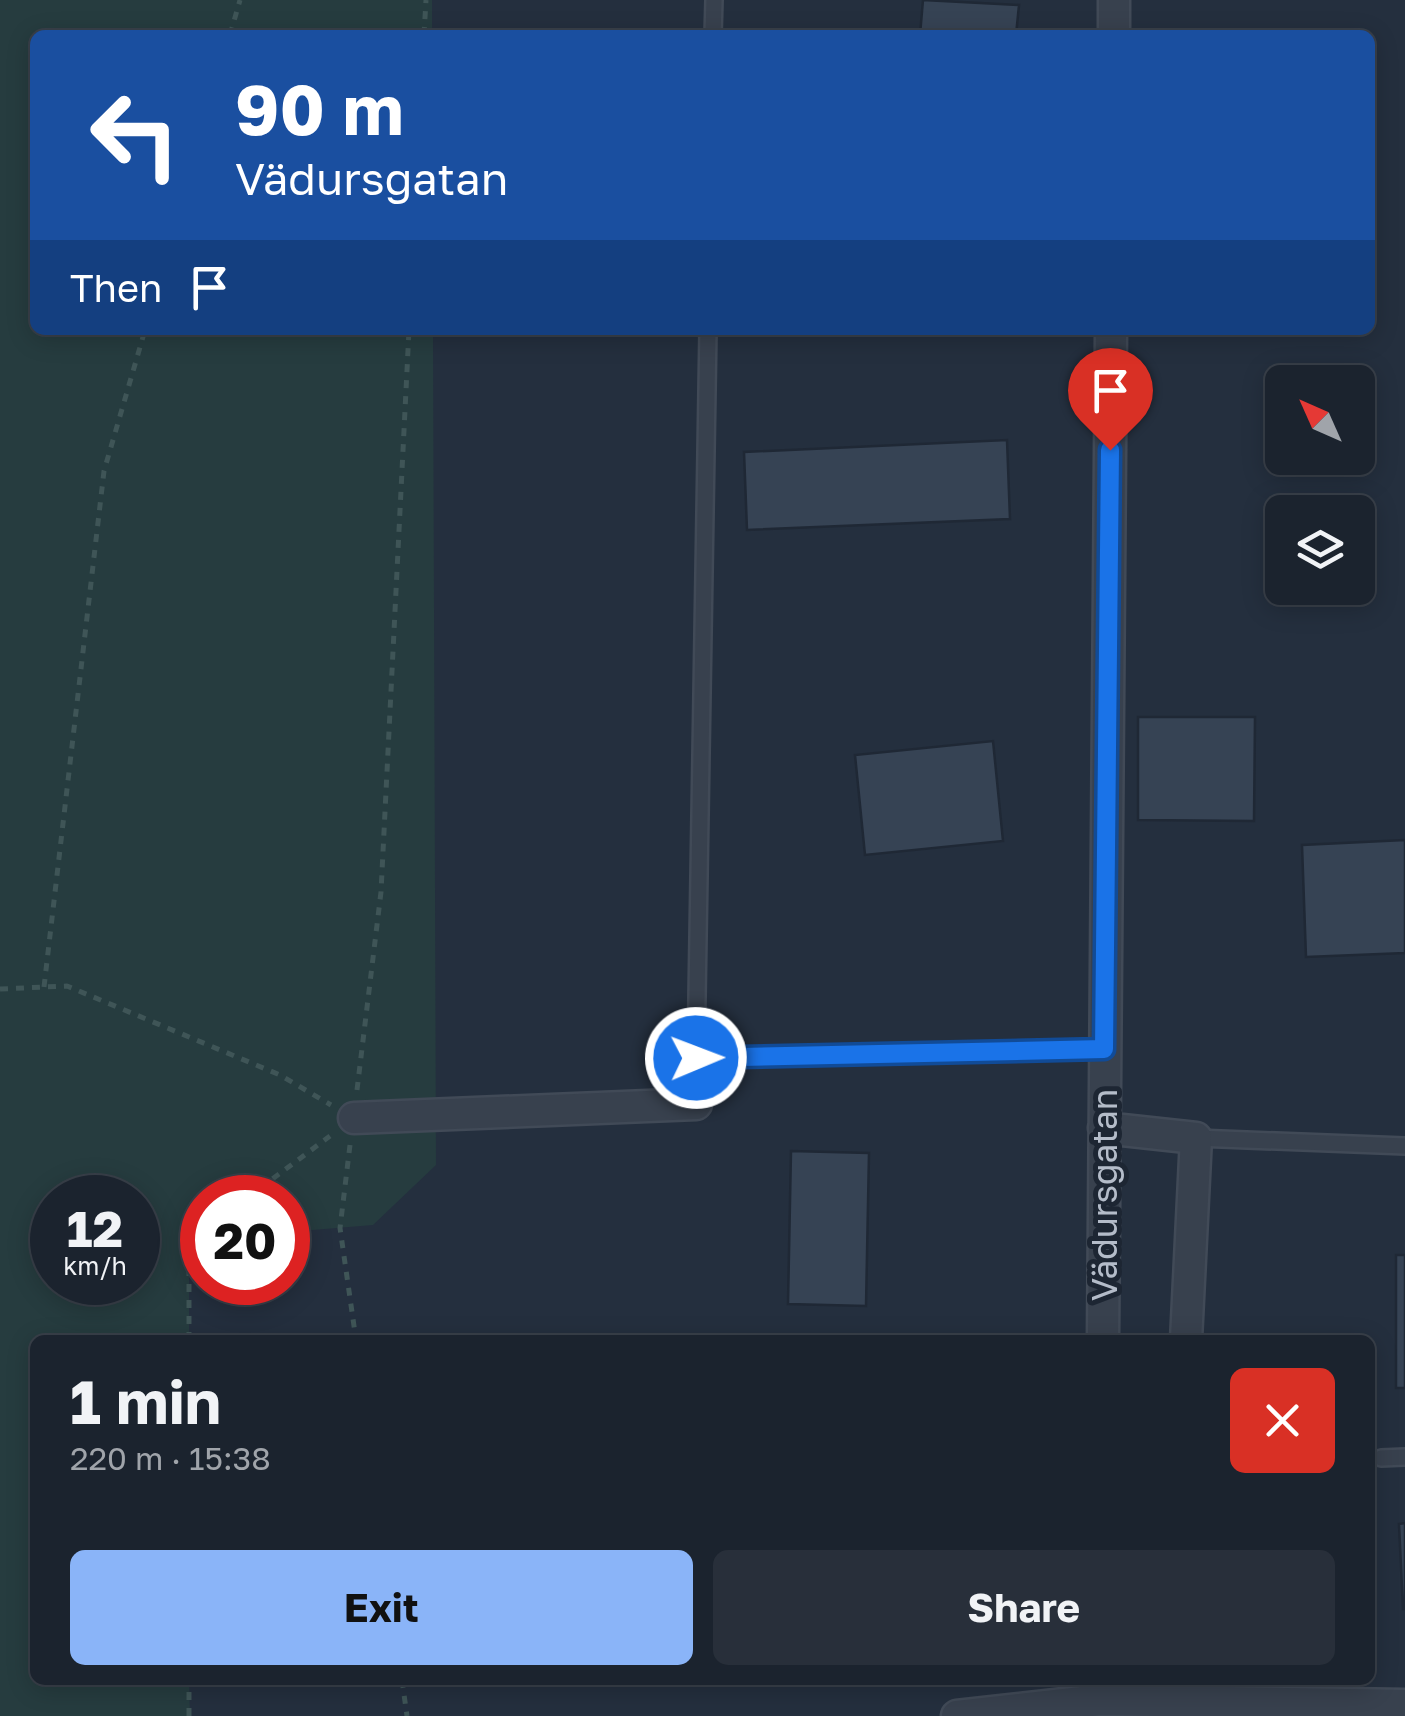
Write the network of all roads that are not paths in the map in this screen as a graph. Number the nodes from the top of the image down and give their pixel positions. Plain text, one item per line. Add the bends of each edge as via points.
1 (714, 0) edge
2 (1114, 0) edge
3 (713, 30) edge
4 (1114, 30) edge
5 (708, 335) edge
6 (1111, 335) edge
7 (1104, 1049) junction
8 (696, 1058) junction
9 (354, 1118) road end
10 (1104, 1128) junction
11 (1196, 1138) junction
12 (1405, 1146) edge
13 (1103, 1335) edge
14 (1186, 1335) edge
15 (1381, 1458) dead end
16 (1405, 1458) edge
17 (1160, 1698) edge
18 (1100, 1699) edge
19 (1405, 1705) edge
20 (956, 1716) edge

1 - 3 lane
2 - 4 street
5 - 8 lane
6 - 7 street, Vädursgatan
7 - 8 lane
7 - 10 street, Vädursgatan
8 - 9 street via 696,1104
10 - 11 street
10 - 13 street, Vädursgatan
11 - 12 lane
11 - 14 street
15 - 16 lane
17 - 18 street
17 - 19 street
18 - 20 street

